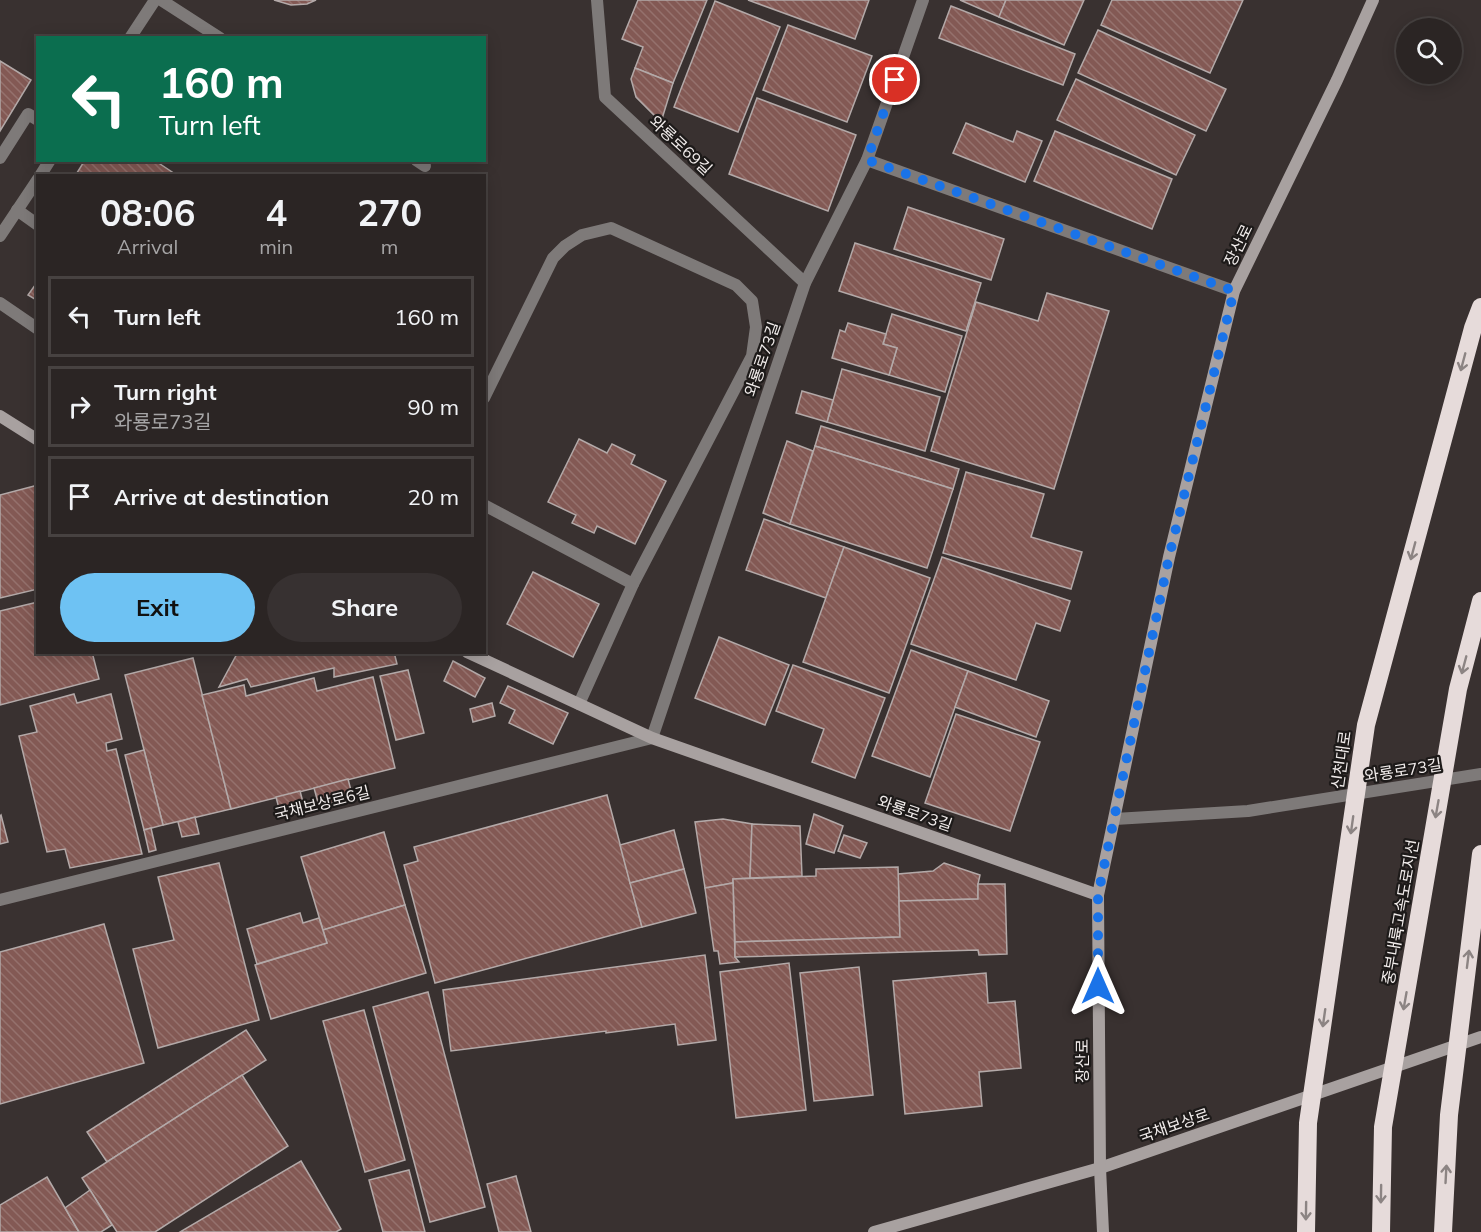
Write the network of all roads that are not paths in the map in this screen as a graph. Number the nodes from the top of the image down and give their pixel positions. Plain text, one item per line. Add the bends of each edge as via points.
1 (155, 0) edge
2 (160, 0) edge
3 (597, 0) edge
4 (923, 0) edge
5 (1373, 0) edge
6 (131, 36) edge
7 (217, 36) edge
8 (36, 119) edge
9 (0, 158) edge
10 (867, 160) junction
11 (36, 182) edge
12 (17, 210) junction
13 (36, 224) edge
14 (0, 236) edge
15 (805, 283) junction
16 (1234, 291) junction
17 (0, 303) edge
18 (1481, 307) edge
19 (36, 328) edge
20 (486, 394) edge
21 (0, 416) edge
22 (36, 439) edge
23 (486, 506) edge
24 (633, 584) junction
25 (1481, 601) edge
26 (471, 654) edge
27 (579, 704) junction
28 (652, 738) junction
29 (1481, 774) edge
30 (1115, 819) junction
31 (1481, 854) edge
32 (1098, 895) junction
33 (0, 900) edge
34 (1481, 1037) edge
35 (1100, 1168) junction
36 (874, 1232) edge
37 (1102, 1232) edge
38 (1306, 1232) edge
39 (1381, 1232) edge
40 (1443, 1232) edge

1 - 6 street
2 - 7 street
3 - 15 street, 와룡로69길 via 605,97
4 - 10 street, 와룡로73길
5 - 16 main road, 장산로
8 - 9 street via 28,114
10 - 15 street, 와룡로73길
10 - 16 street
11 - 12 street
12 - 13 street
12 - 14 street
15 - 28 street, 와룡로73길
16 - 30 main road, 장산로 via 1169,557
17 - 19 street
18 -> 38 highway, 신천대로 via 1366,725 1308,1123
20 - 24 street via 553,258 582,235 611,228 736,285 752,301 756,327 752,356
21 - 22 main road
23 - 24 street
24 - 27 street
25 -> 39 highway, 중부내륙고속도로지선 via 1458,689 1383,1127
26 - 27 main road, 와룡로73길
27 - 28 main road, 와룡로73길
28 - 32 main road, 와룡로73길
28 - 33 street, 국채보상로6길
29 - 30 street, 와룡로73길 via 1248,811
30 - 32 main road, 장산로
40 -> 31 highway via 1449,1115
32 - 35 main road, 장산로
34 - 35 main road, 국채보상로
35 - 36 main road, 국채보상로
35 - 37 main road, 장산로

